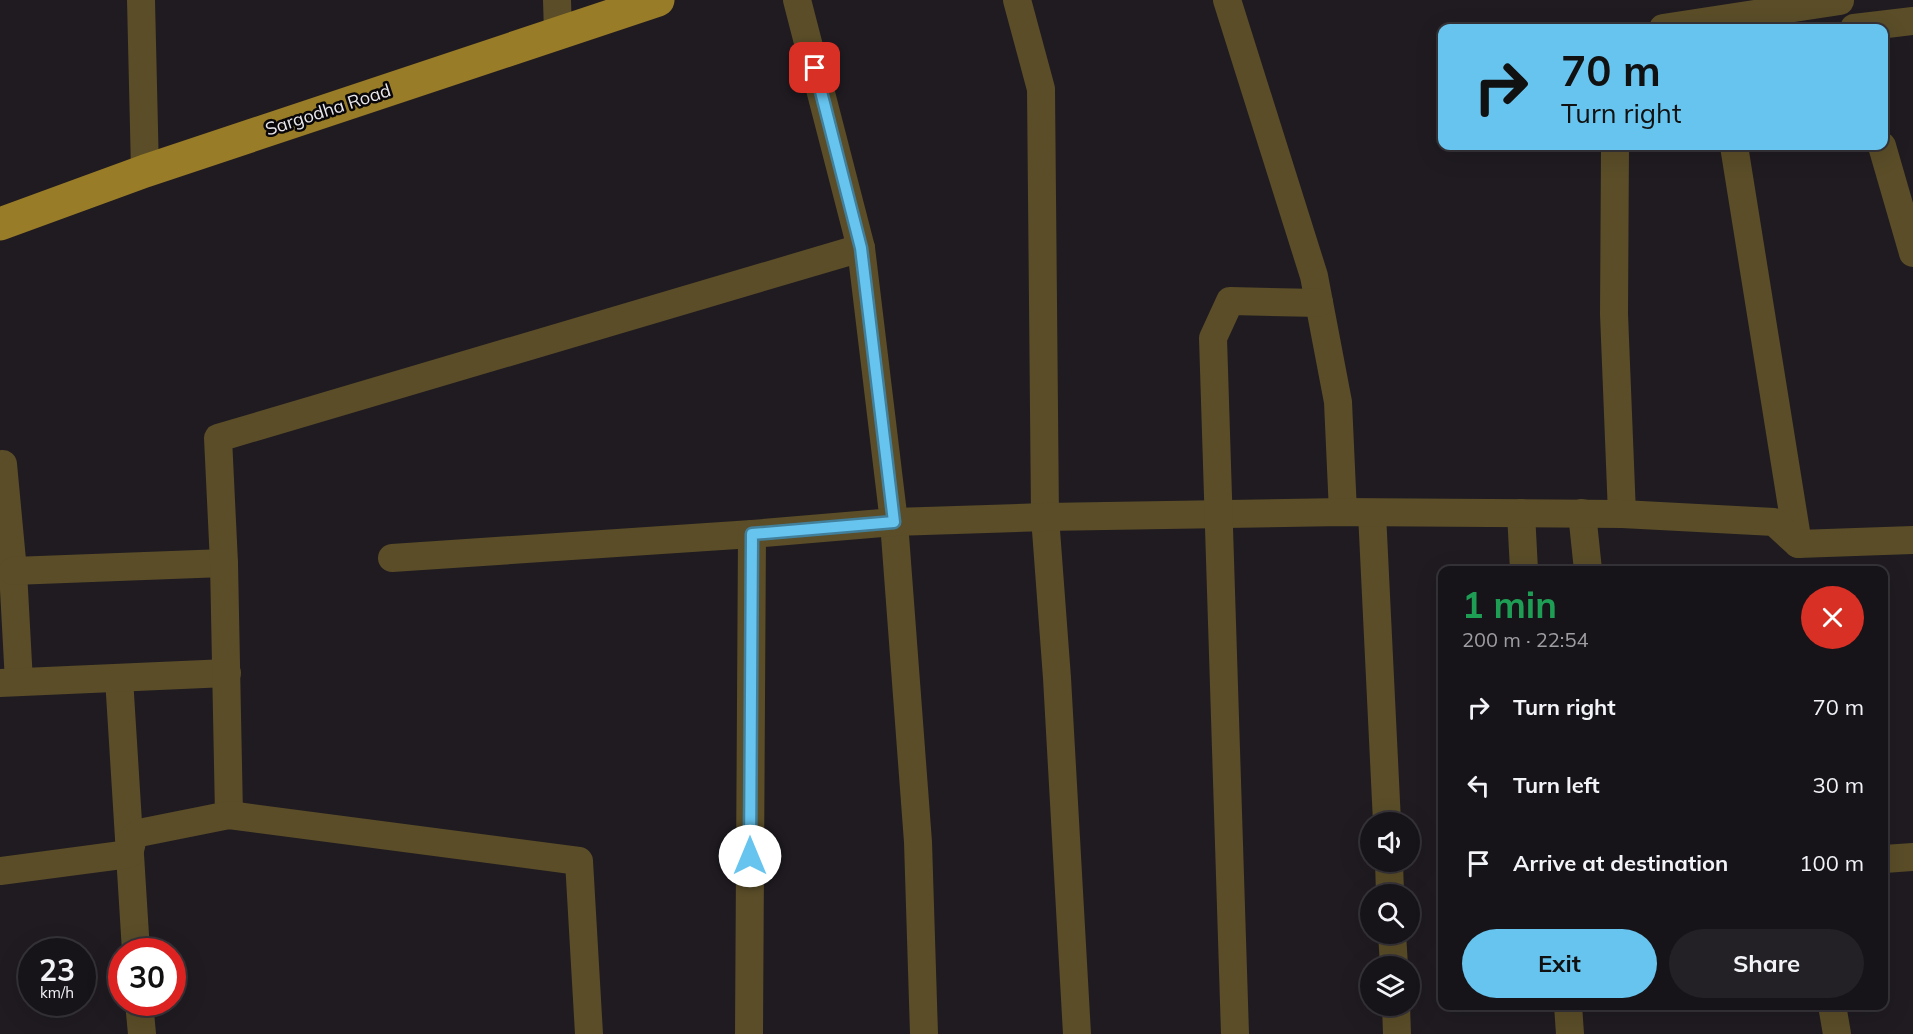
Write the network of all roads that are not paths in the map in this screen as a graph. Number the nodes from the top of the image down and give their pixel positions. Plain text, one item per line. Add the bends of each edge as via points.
1 (141, 0) edge
2 (557, 0) edge
3 (658, 0) edge
4 (797, 0) edge
5 (1017, 0) edge
6 (1227, 0) edge
7 (1840, 1) edge
8 (1913, 21) edge
9 (1719, 24) edge
10 (1848, 24) edge
11 (1888, 24) edge
12 (558, 33) junction
13 (1615, 150) edge
14 (1735, 150) edge
15 (1883, 150) edge
16 (145, 171) junction
17 (0, 224) edge
18 (861, 248) junction
19 (1913, 253) edge
20 (1319, 303) junction
21 (3, 464) dead end
22 (1342, 512) junction
23 (1372, 513) junction
24 (1521, 513) junction
25 (1582, 513) junction
26 (1219, 514) junction
27 (1622, 514) junction
28 (1045, 517) junction
29 (894, 522) junction
30 (752, 534) junction
31 (1913, 540) edge
32 (1798, 544) junction
33 (392, 558) dead end
34 (224, 563) junction
35 (1524, 566) edge
36 (1588, 566) edge
37 (13, 571) junction
38 (227, 673) junction
39 (119, 678) junction
40 (9, 683) edge
41 (1387, 812) edge
42 (229, 815) junction
43 (129, 854) junction
44 (1913, 857) edge
45 (1888, 859) edge
46 (0, 871) edge
47 (135, 938) edge
48 (1568, 1010) edge
49 (1833, 1010) edge
50 (140, 1016) edge
51 (1396, 1016) edge
52 (142, 1034) edge
53 (589, 1034) edge
54 (749, 1034) edge
55 (924, 1034) edge
56 (1077, 1034) edge
57 (1235, 1034) edge
58 (1397, 1034) edge
59 (1570, 1034) edge
60 (1837, 1034) edge

1 - 16 street
2 - 12 street
3 - 12 main road, Sargodha Road
4 - 18 street
5 - 28 street via 1041,89
6 - 20 street via 1314,276
7 - 9 street
7 - 10 street
8 - 11 street
12 - 16 main road, Sargodha Road
13 - 27 street via 1614,314
14 - 32 street
15 - 19 street
16 - 17 main road, Sargodha Road
18 - 29 street
18 - 34 street via 218,438
20 - 22 street via 1338,402
20 - 26 street via 1230,301 1213,338
21 - 37 street
22 - 23 street
22 - 26 street
23 - 24 street
23 - 41 street
24 - 25 street
24 - 35 street
25 - 27 street
25 - 36 street
26 - 28 street
26 - 57 street
27 - 32 street via 1774,522
28 - 29 street
28 - 56 street via 1058,678
29 - 30 street
29 - 55 street via 918,842
30 - 33 street
30 - 54 street
31 - 32 street
34 - 37 street
34 - 38 street
37 - 40 street
38 - 39 street
38 - 42 street
39 - 40 street
39 - 43 street
42 - 43 street via 138,833
42 - 53 street via 579,861
43 - 46 street
43 - 47 street
44 - 45 street
48 - 59 street
49 - 60 street
50 - 52 street
51 - 58 street

